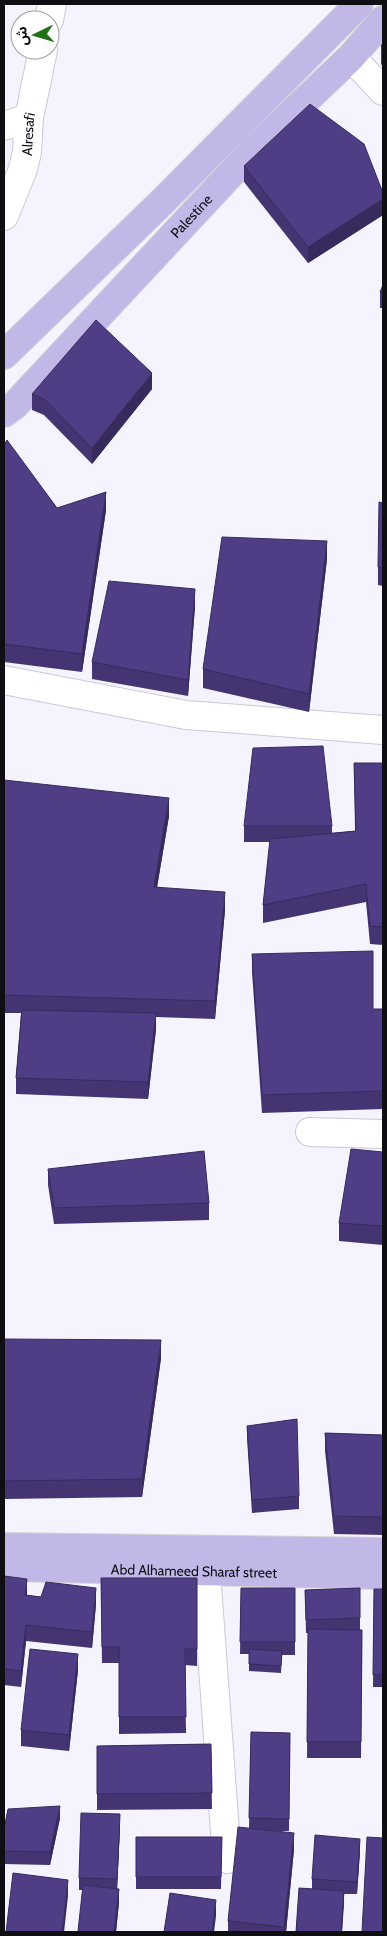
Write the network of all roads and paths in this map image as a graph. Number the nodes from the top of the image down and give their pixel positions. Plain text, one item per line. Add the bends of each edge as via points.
1 (359, 4) edge
2 (383, 20) edge
3 (351, 57) junction
4 (41, 60) edge
5 (383, 91) edge
6 (29, 118) junction
7 (4, 126) edge
8 (4, 216) edge
9 (4, 355) edge
10 (4, 413) edge
11 (4, 680) edge
12 (383, 730) edge
13 (310, 1132) dead end
14 (383, 1134) edge
15 (4, 1547) edge
16 (383, 1552) edge
17 (4, 1567) edge
18 (206, 1572) junction
19 (383, 1575) edge
20 (227, 1860) dead end

1 - 9 main road via 163,202
2 - 3 main road, Palestine
3 - 5 street
3 - 10 main road, Palestine via 254,149
4 - 6 street, Alresafi
6 - 7 street
6 - 8 street, Alresafi via 23,169
11 - 12 street via 186,715
13 - 14 street
15 - 16 main road, Abd Alhameed Sharaf street
17 - 18 main road, Abd Alhameed Sharaf street
18 - 19 main road, Abd Alhameed Sharaf street
18 - 20 street

